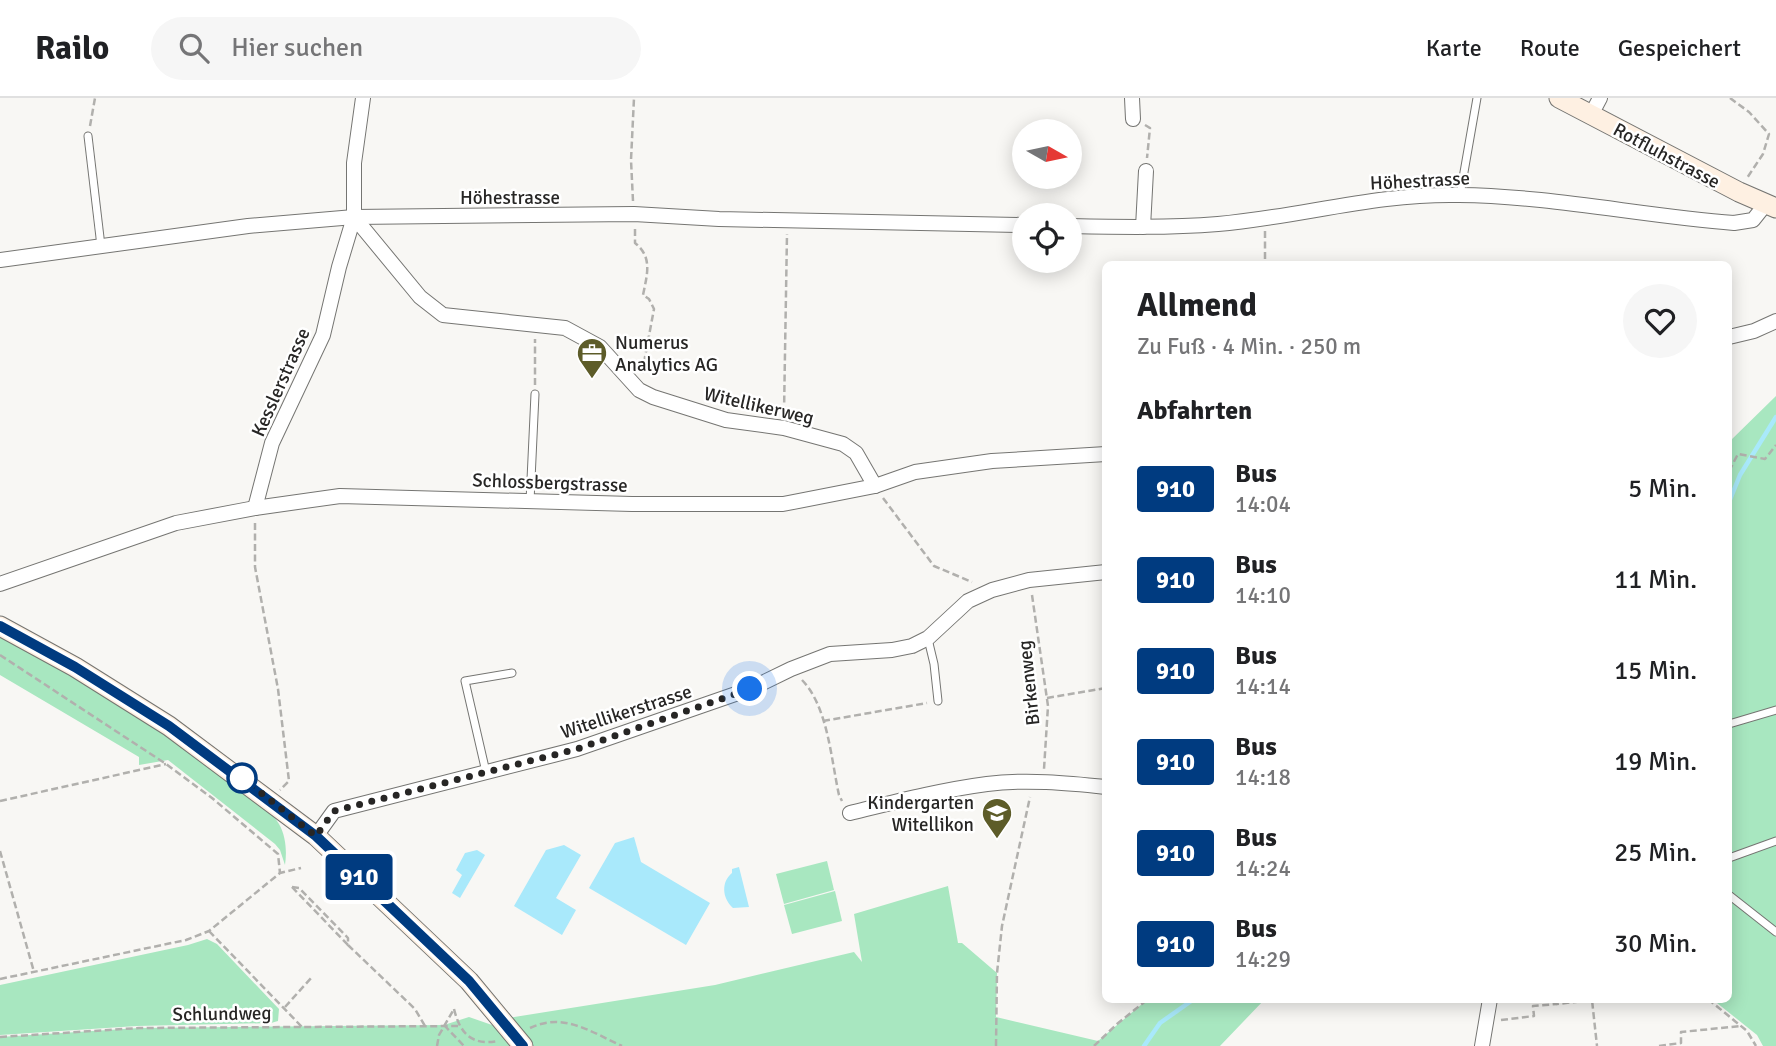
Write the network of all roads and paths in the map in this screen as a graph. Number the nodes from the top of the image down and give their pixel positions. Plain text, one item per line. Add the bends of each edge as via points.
1 (95, 98) edge
2 (363, 98) edge
3 (634, 98) edge
4 (1132, 98) edge
5 (1477, 98) edge
6 (1559, 98) edge
7 (1730, 98) edge
8 (1596, 107) edge
9 (1133, 119) joint
10 (88, 136) joint
11 (1146, 171) joint
12 (1745, 181) dead end
13 (1460, 195) junction
14 (1771, 207) edge
15 (634, 214) junction
16 (354, 217) junction
17 (1265, 217) junction
18 (787, 220) junction
19 (1012, 225) edge
20 (1082, 226) edge
21 (1143, 228) junction
22 (101, 246) junction
23 (0, 260) edge
24 (1265, 261) edge
25 (1776, 321) edge
26 (535, 325) junction
27 (1732, 336) edge
28 (639, 390) junction
29 (535, 394) joint
30 (784, 428) junction
31 (1776, 445) edge
32 (1102, 454) edge
33 (1732, 465) edge
34 (875, 486) junction
35 (530, 501) junction
36 (255, 508) junction
37 (1102, 572) edge
38 (1029, 580) junction
39 (0, 584) edge
40 (992, 590) junction
41 (0, 626) edge
42 (928, 638) junction
43 (0, 655) edge
44 (787, 671) junction
45 (512, 673) dead end
46 (1102, 689) edge
47 (1046, 698) junction
48 (939, 701) joint
49 (1776, 710) edge
50 (823, 721) junction
51 (1732, 723) edge
52 (166, 764) junction
53 (486, 772) junction
54 (1038, 783) junction
55 (1102, 787) edge
56 (0, 801) edge
57 (271, 801) junction
58 (850, 813) joint
59 (316, 836) junction
60 (1776, 841) edge
61 (0, 851) edge
62 (1732, 857) edge
63 (301, 868) dead end
64 (280, 873) junction
65 (1732, 897) edge
66 (209, 931) junction
67 (1776, 932) edge
68 (348, 945) junction
69 (34, 972) junction
70 (312, 977) dead end
71 (0, 979) edge
72 (1143, 1003) edge
73 (1489, 1003) edge
74 (1547, 1003) edge
75 (1592, 1003) edge
76 (1714, 1003) edge
77 (285, 1007) junction
78 (1487, 1021) junction
79 (444, 1025) junction
80 (425, 1026) junction
81 (458, 1026) junction
82 (1741, 1026) junction
83 (302, 1027) junction
84 (0, 1037) edge
85 (524, 1038) edge
86 (498, 1041) dead end
87 (437, 1046) edge
88 (464, 1046) edge
89 (622, 1046) edge
90 (996, 1046) edge
91 (1094, 1046) edge
92 (1482, 1046) edge
93 (1597, 1046) edge
94 (1659, 1046) edge
95 (1756, 1046) edge

1 - 10 path
2 - 16 street, Kesslerstrasse via 354,163
3 - 15 path
4 - 9 street
5 - 13 lane
6 - 8 main road, Rotfluhstrasse
7 - 12 path via 1769,134 1763,154
8 - 14 main road, Rotfluhstrasse
9 - 11 path via 1150,128
10 - 22 lane
11 - 21 street
13 - 14 street, Höhestrasse via 1734,223 1753,220
13 - 17 street, Höhestrasse via 1395,197
15 - 16 street, Höhestrasse
15 - 18 street, Höhestrasse
15 - 28 path via 635,243 649,262 643,295 654,309
16 - 22 street, Höhestrasse
16 - 26 street, Witellikerweg via 420,297 443,315
16 - 36 street, Kesslerstrasse via 323,335 272,443
17 - 21 street, Höhestrasse
17 - 24 path
18 - 19 street, Höhestrasse
18 - 30 path
20 - 21 street, Höhestrasse
22 - 23 street, Höhestrasse
25 - 27 street
26 - 28 street, Witellikerweg via 565,328 600,347
26 - 29 path
28 - 30 street, Witellikerweg via 726,420
29 - 35 lane
30 - 34 street, Witellikerweg via 843,444 856,453
31 - 33 path via 1765,459 1738,454
32 - 34 street, Schlossbergstrasse via 941,468
34 - 35 street, Schlossbergstrasse via 783,504
34 - 40 path via 934,566
35 - 36 street, Schlossbergstrasse via 340,496
36 - 39 street, Schlossbergstrasse via 176,523
36 - 57 path via 255,567 289,780
37 - 38 street, Witellikerstrasse
38 - 40 street, Witellikerstrasse
38 - 47 path, Birkenweg
40 - 42 street, Witellikerstrasse via 968,601
41 - 57 main road via 169,726
42 - 44 street, Witellikerstrasse via 892,650 830,654
42 - 48 lane
43 - 52 path
44 - 50 path via 814,692
44 - 53 street, Witellikerstrasse via 750,689 590,745
45 - 53 lane via 465,681
46 - 47 path
47 - 54 path, Birkenweg via 1048,724
48 - 50 path
49 - 51 lane
50 - 58 path via 839,795
52 - 56 path
52 - 64 path via 273,848
53 - 59 street, Witellikerstrasse via 334,811
54 - 55 street
54 - 58 street via 990,783
54 - 90 path, Birkenweg via 1002,926
57 - 59 main road
59 - 85 main road
60 - 62 lane
61 - 69 path
63 - 64 path
64 - 66 path
65 - 67 lane
66 - 69 path via 166,945
66 - 77 path
68 - 68 path via 348,938 299,888 292,887
68 - 80 path via 415,1009
69 - 71 path
70 - 77 path
72 - 91 path
73 - 78 street
74 - 78 path via 1533,1006 1534,1016
75 - 93 path
76 - 82 path
77 - 83 path
78 - 92 street
79 - 80 path, Schlundweg
79 - 81 path
79 - 81 path via 454,1009
79 - 87 path
79 - 88 path
80 - 83 path, Schlundweg
81 - 86 path via 472,1041
82 - 94 path via 1681,1032 1681,1044
82 - 95 path
83 - 84 path, Schlundweg via 139,1028
85 - 89 path via 541,1023 558,1021

